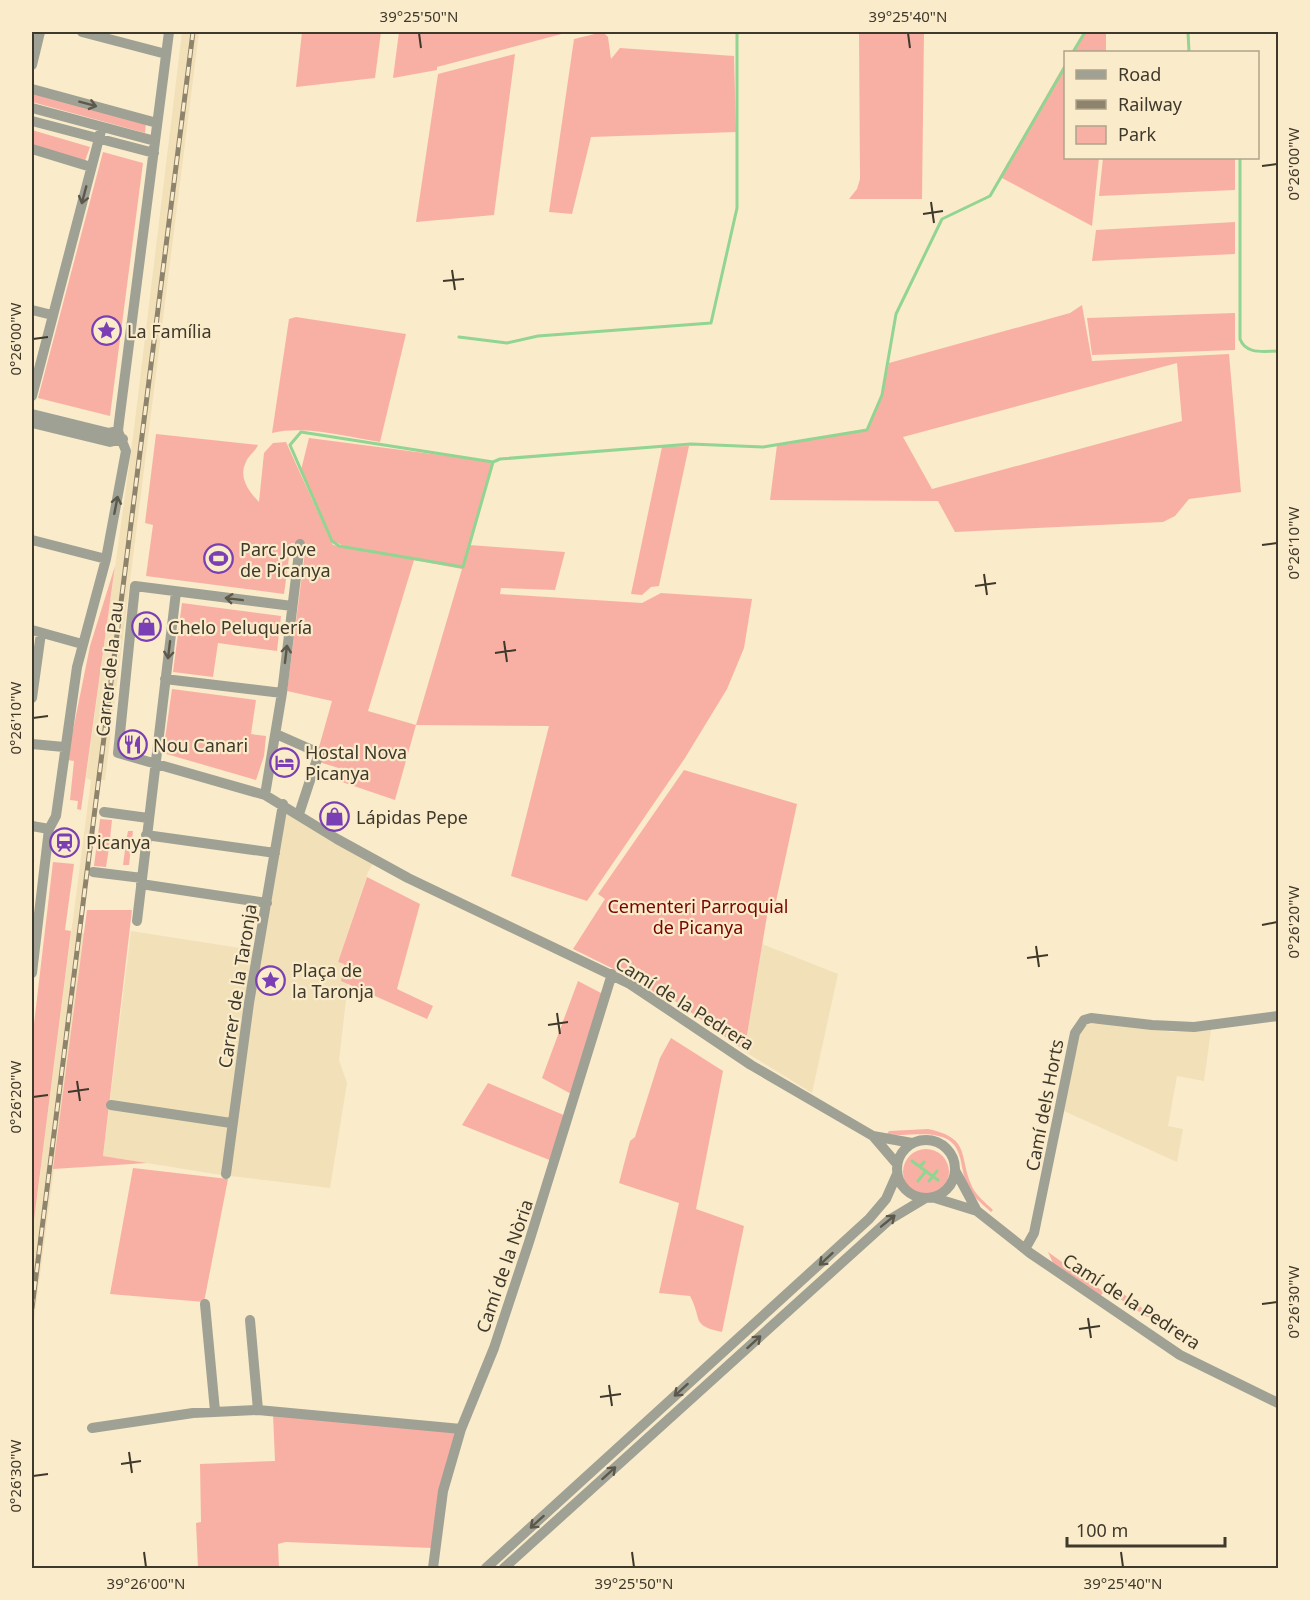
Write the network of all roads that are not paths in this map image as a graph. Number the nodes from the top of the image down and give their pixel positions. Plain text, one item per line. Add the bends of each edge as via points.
1 (39, 32) edge
2 (82, 32) edge
3 (169, 32) edge
4 (166, 54) junction
5 (32, 65) edge
6 (32, 89) edge
7 (32, 108) edge
8 (32, 121) edge
9 (157, 123) junction
10 (102, 127) junction
11 (99, 139) junction
12 (155, 141) junction
13 (32, 149) edge
14 (154, 153) junction
15 (91, 167) junction
16 (32, 310) edge
17 (52, 315) junction
18 (32, 396) edge
19 (32, 414) edge
20 (32, 423) edge
21 (121, 435) junction
22 (32, 540) edge
23 (300, 544) dead end
24 (106, 559) junction
25 (176, 592) junction
26 (292, 606) junction
27 (36, 631) edge
28 (82, 644) junction
29 (165, 680) junction
30 (282, 693) junction
31 (32, 698) edge
32 (276, 734) junction
33 (32, 744) edge
34 (64, 747) junction
35 (120, 754) joint
36 (155, 764) junction
37 (265, 795) junction
38 (283, 804) junction
39 (104, 812) dead end
40 (299, 814) junction
41 (148, 818) junction
42 (32, 826) edge
43 (49, 829) junction
44 (146, 835) junction
45 (275, 853) junction
46 (93, 872) dead end
47 (141, 881) junction
48 (267, 903) junction
49 (137, 921) dead end
50 (34, 931) edge
51 (32, 973) edge
52 (612, 974) junction
53 (1278, 1016) edge
54 (111, 1105) dead end
55 (231, 1123) junction
56 (873, 1136) junction
57 (912, 1143) junction
58 (897, 1169) junction
59 (956, 1172) junction
60 (226, 1174) dead end
61 (929, 1198) junction
62 (977, 1211) junction
63 (1024, 1249) junction
64 (205, 1304) dead end
65 (250, 1320) dead end
66 (1278, 1403) edge
67 (258, 1410) junction
68 (215, 1411) junction
69 (92, 1428) dead end
70 (461, 1429) junction
71 (433, 1569) edge
72 (486, 1569) edge
73 (504, 1569) edge

1 - 5 street
2 - 4 street
3 - 4 street
4 - 9 street
6 -> 9 street
7 - 10 street
8 - 11 street
9 - 12 street
10 - 11 street
10 - 12 street
11 - 14 street
11 - 15 street
12 - 14 street
13 - 15 street
14 - 21 street
15 -> 17 street
16 - 17 street
17 - 18 street
19 - 21 street
20 - 21 street via 110,442
24 -> 21 street via 126,451
22 - 24 street
23 - 26 street
24 - 28 street
26 -> 25 street
25 -> 29 street
25 - 35 street, Carrer de la Pau via 135,586 117,747
30 -> 26 street
27 - 28 street
27 - 31 street
28 - 34 street
29 - 30 street
29 - 36 street
30 - 32 street
32 - 37 street
32 - 40 street via 319,753
33 - 34 street
34 - 43 street via 56,816
35 - 36 street, Camí de la Pedrera
36 - 37 street, Camí de la Pedrera
36 - 41 street
37 - 38 street, Camí de la Pedrera
38 - 40 street, Camí de la Pedrera
38 - 45 street, Carrer de la Taronja
39 - 41 street
40 - 52 street, Camí de la Pedrera via 408,878
41 - 44 street
42 - 43 street
43 - 50 street
44 - 45 street
44 - 47 street
45 - 48 street, Carrer de la Taronja
46 - 47 street
47 - 48 street
47 - 49 street
48 - 55 street, Carrer de la Taronja
50 - 51 street
52 - 56 street, Camí de la Pedrera via 751,1065
52 - 70 street, Camí de la Nòria via 526,1253
53 - 63 street, Camí dels Horts via 1194,1026 1084,1020 1075,1032 1034,1233
54 - 55 street
55 - 60 street, Carrer de la Taronja
56 - 57 street, Camí de la Pedrera
56 - 58 street, Camí de la Pedrera
57 - 58 street via 902,1152
57 - 59 street via 930,1140 942,1144 954,1159
58 - 61 street via 904,1189
58 -> 72 street via 886,1199 869,1219
59 - 61 street via 948,1190
59 - 62 street, Camí de la Pedrera
61 - 62 street, Camí de la Pedrera
73 -> 61 street via 889,1220
62 - 63 street, Camí de la Pedrera
63 - 66 street, Camí de la Pedrera via 1180,1354
64 - 68 street
65 - 67 street
67 - 68 street
67 - 70 street
68 - 69 street
70 - 71 street, Camí de la Nòria via 443,1491

